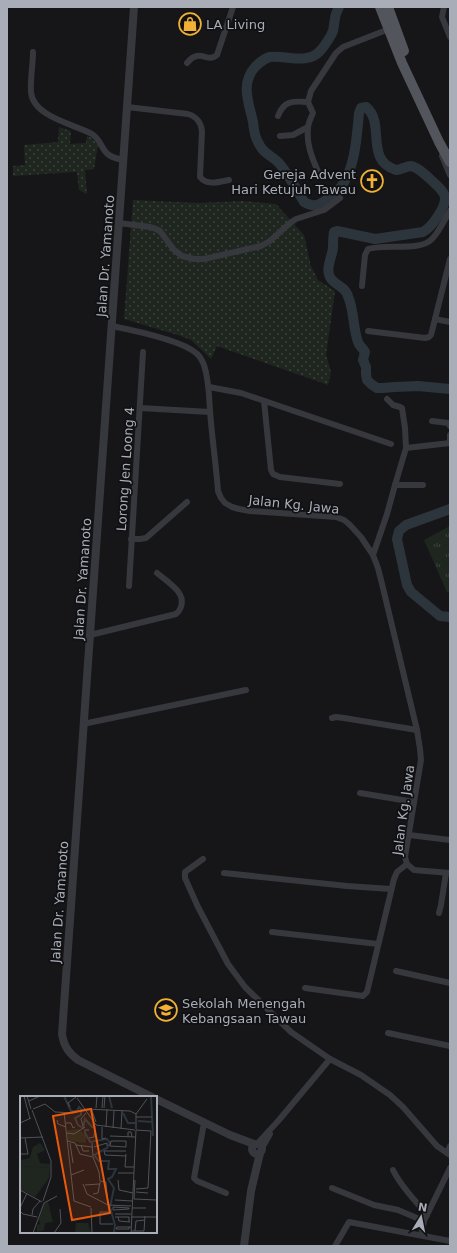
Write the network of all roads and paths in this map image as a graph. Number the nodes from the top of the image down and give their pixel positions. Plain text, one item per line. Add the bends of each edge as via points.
1 (233, 7) edge
2 (373, 7) edge
3 (380, 7) edge
4 (390, 7) edge
5 (444, 7) edge
6 (134, 8) edge
7 (390, 26) junction
8 (450, 37) edge
9 (33, 52) dead end
10 (187, 63) dead end
11 (308, 102) junction
12 (127, 107) junction
13 (278, 116) dead end
14 (308, 127) junction
15 (280, 136) dead end
16 (442, 150) junction
17 (123, 160) junction
18 (450, 162) edge
19 (319, 174) dead end
20 (450, 175) edge
21 (229, 180) dead end
22 (340, 198) dead end
23 (450, 211) edge
24 (119, 223) junction
25 (450, 260) edge
26 (362, 286) dead end
27 (435, 318) junction
28 (450, 322) edge
29 (112, 326) junction
30 (368, 331) dead end
31 (143, 352) dead end
32 (209, 387) junction
33 (387, 399) dead end
34 (264, 401) junction
35 (140, 408) junction
36 (210, 412) junction
37 (432, 421) dead end
38 (450, 426) edge
39 (450, 435) edge
40 (450, 443) edge
41 (391, 444) dead end
42 (406, 448) junction
43 (340, 484) dead end
44 (395, 485) junction
45 (423, 485) dead end
46 (187, 502) dead end
47 (131, 539) junction
48 (373, 555) junction
49 (156, 573) dead end
50 (129, 586) dead end
51 (90, 635) junction
52 (246, 690) dead end
53 (332, 718) dead end
54 (83, 724) junction
55 (417, 730) junction
56 (360, 793) dead end
57 (414, 802) junction
58 (409, 835) junction
59 (450, 840) edge
60 (203, 859) dead end
61 (407, 864) junction
62 (224, 873) dead end
63 (448, 873) edge
64 (391, 890) junction
65 (439, 913) dead end
66 (272, 932) dead end
67 (378, 944) junction
68 (396, 971) dead end
69 (450, 982) edge
70 (305, 988) dead end
71 (388, 1033) dead end
72 (450, 1046) edge
73 (330, 1059) junction
74 (150, 1096) edge
75 (157, 1099) edge
76 (204, 1122) junction
77 (450, 1146) edge
78 (256, 1149) junction
79 (448, 1154) edge
80 (393, 1170) dead end
81 (450, 1171) edge
82 (332, 1188) dead end
83 (226, 1193) dead end
84 (426, 1218) junction
85 (421, 1235) junction
86 (450, 1241) edge
87 (244, 1246) edge
88 (336, 1246) edge

1 - 10 street via 218,55 211,58 198,55
2 - 7 main road
3 - 7 main road
4 - 7 main road
5 - 8 street via 442,17
6 - 12 street, Jalan Dr. Yamanoto
7 - 11 street via 343,47 336,53 314,85
7 - 16 main road via 408,62 414,88
9 - 17 street via 31,92 36,105 56,119 98,138 106,153
11 - 13 street via 287,104
11 - 14 street via 312,113
12 - 17 street, Jalan Dr. Yamanoto
12 - 21 street via 193,116 201,125 202,131 200,177 213,183
14 - 15 street via 293,134
14 - 19 street via 311,156
16 - 18 main road
16 - 20 street
17 - 24 street, Jalan Dr. Yamanoto
22 - 24 street via 324,210 290,222 261,246 204,259 182,256 156,229
23 - 26 street via 428,243 368,249 365,255
24 - 29 street, Jalan Dr. Yamanoto
25 - 27 street
27 - 28 street
27 - 30 street via 431,335 425,338
29 - 32 street, Jalan Kg. Jawa via 192,349 203,362
29 - 51 street, Jalan Dr. Yamanoto
31 - 35 street, Lorong Jen Loong 4
32 - 34 street via 241,393
32 - 36 street, Jalan Kg. Jawa
33 - 42 street via 392,405 402,408
34 - 41 street
34 - 43 street via 273,474
35 - 36 street
35 - 47 street, Lorong Jen Loong 4
36 - 48 street, Jalan Kg. Jawa via 218,490 225,503 250,511 336,517 354,529
37 - 38 street via 448,423
39 - 40 street
40 - 42 street
42 - 44 street
44 - 45 street
44 - 48 street
46 - 47 street via 146,538
47 - 50 street, Lorong Jen Loong 4
48 - 55 street, Jalan Kg. Jawa via 380,574
49 - 51 street via 179,592 182,605 176,614
51 - 54 street, Jalan Dr. Yamanoto
52 - 54 street
53 - 55 street via 340,717
54 - 74 street, Jalan Dr. Yamanoto via 62,1025 63,1042 66,1049 78,1060
55 - 57 street, Jalan Kg. Jawa via 421,760
56 - 57 street
57 - 58 street, Jalan Kg. Jawa
58 - 59 street
58 - 61 street, Jalan Kg. Jawa via 405,857
60 - 73 street via 186,872 185,878 228,964 245,988 291,1032
61 - 63 street, Jalan Kg. Jawa via 414,870
61 - 64 street via 397,872
62 - 64 street
63 - 65 street
64 - 67 street
66 - 67 street
67 - 70 street via 367,992 363,996
68 - 69 street
71 - 72 street
73 - 78 street
73 - 79 street via 361,1075 390,1095 436,1146
75 - 76 street
76 - 78 street
76 - 83 street via 194,1178
77 - 79 street
78 - 87 street
80 - 84 street
81 - 84 street
82 - 84 street via 374,1205
84 - 85 street
85 - 86 street
85 - 88 street via 349,1222

